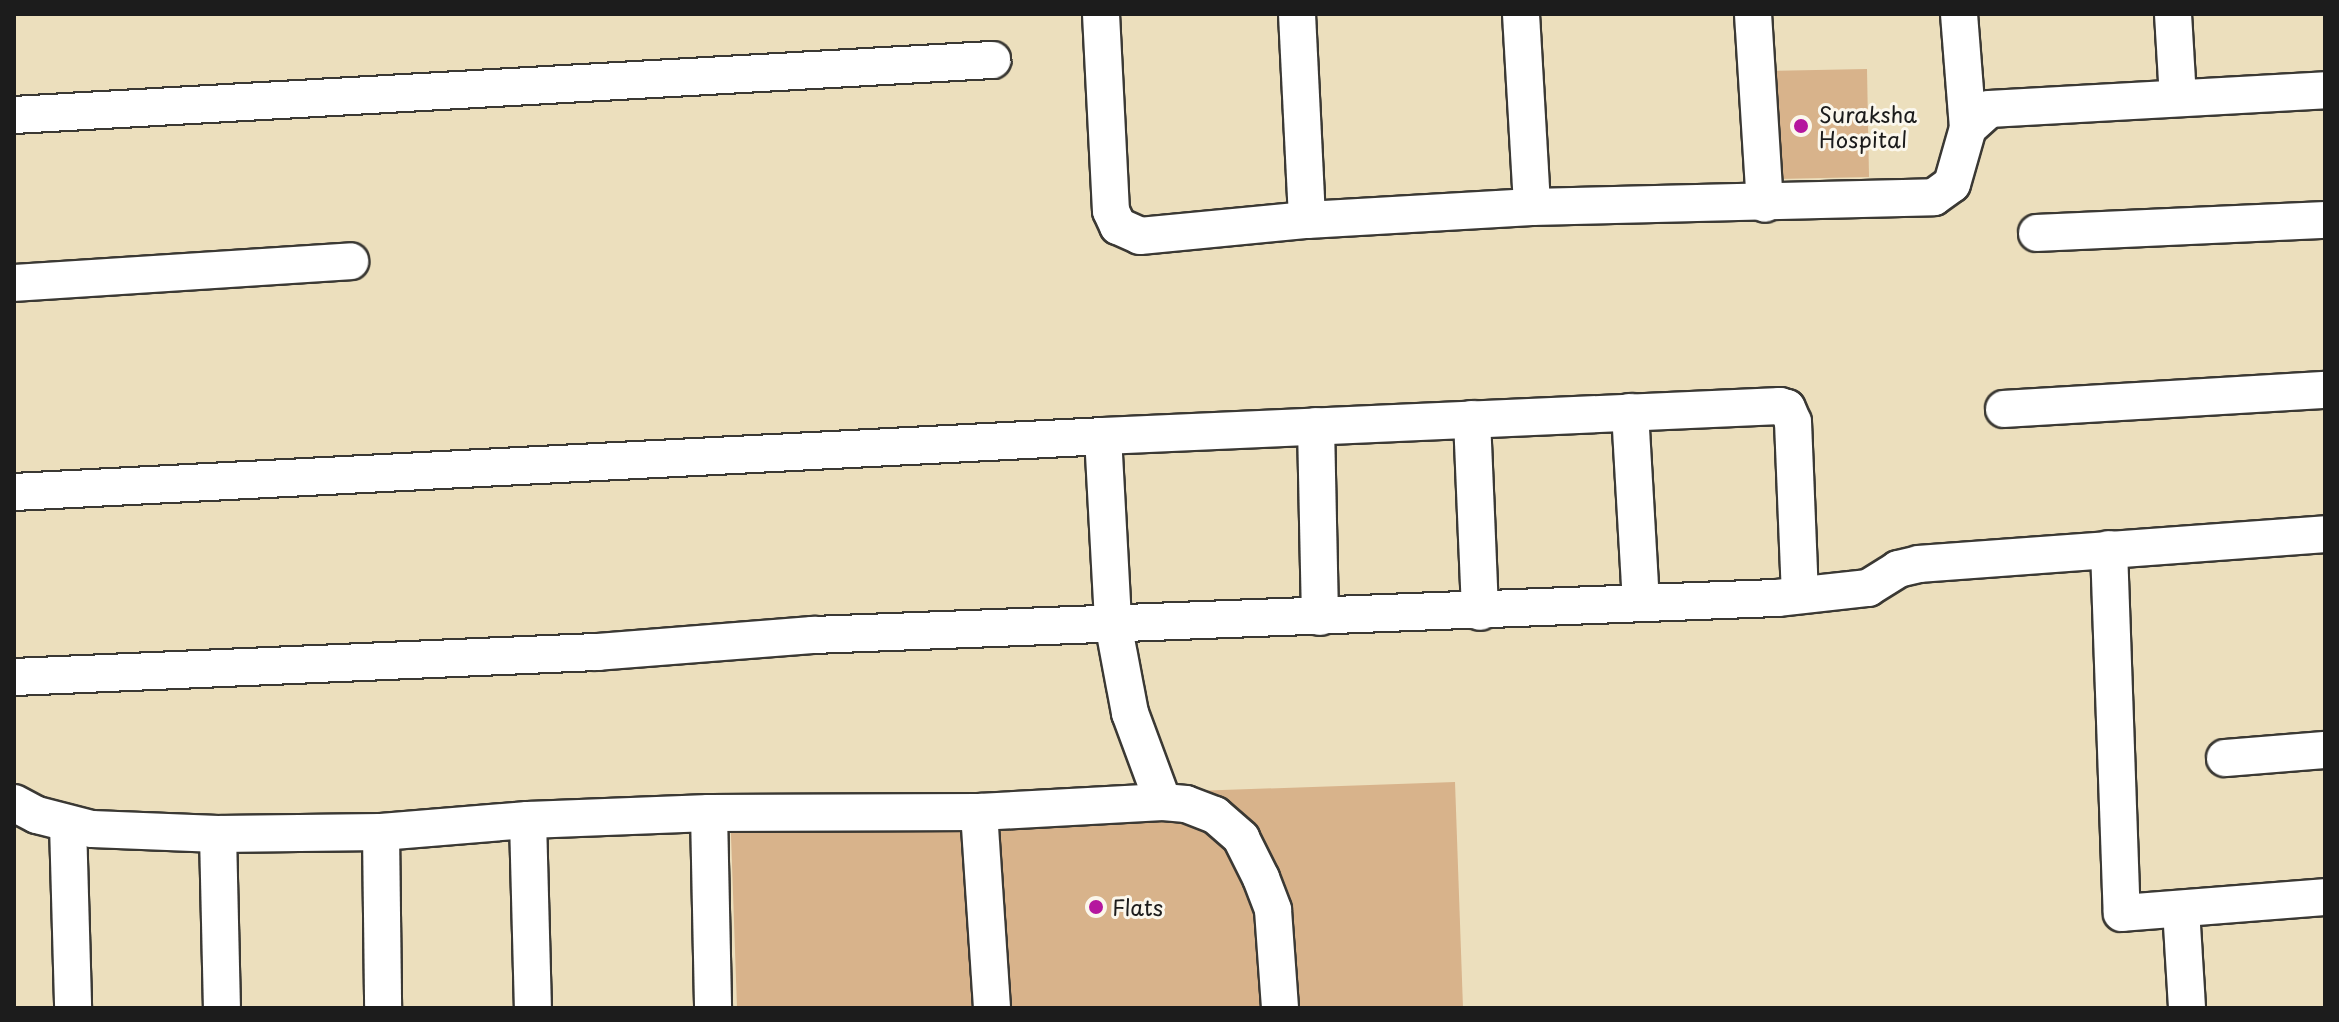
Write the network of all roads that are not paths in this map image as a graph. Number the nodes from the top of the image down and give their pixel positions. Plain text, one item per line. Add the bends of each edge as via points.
1 (1101, 14) edge
2 (1297, 14) edge
3 (1521, 14) edge
4 (1753, 14) edge
5 (1959, 14) edge
6 (2173, 14) edge
7 (992, 60) dead end
8 (2325, 90) edge
9 (2178, 98) junction
10 (14, 115) edge
11 (1968, 128) junction
12 (1765, 204) junction
13 (1532, 207) junction
14 (1307, 220) junction
15 (2325, 220) edge
16 (2037, 233) dead end
17 (350, 261) dead end
18 (14, 283) edge
19 (2325, 390) edge
20 (2004, 409) dead end
21 (1630, 412) junction
22 (1472, 419) junction
23 (1316, 426) junction
24 (1103, 436) junction
25 (14, 492) edge
26 (2325, 534) edge
27 (2109, 549) junction
28 (1800, 595) junction
29 (1641, 602) junction
30 (1480, 612) junction
31 (1320, 617) junction
32 (1113, 623) junction
33 (14, 677) edge
34 (2325, 750) edge
35 (2225, 758) dead end
36 (1163, 802) junction
37 (14, 803) edge
38 (979, 812) junction
39 (709, 813) junction
40 (528, 820) junction
41 (68, 824) junction
42 (381, 832) junction
43 (218, 834) junction
44 (2325, 897) edge
45 (2181, 909) junction
46 (73, 1008) edge
47 (222, 1008) edge
48 (383, 1008) edge
49 (533, 1008) edge
50 (713, 1008) edge
51 (992, 1008) edge
52 (1280, 1008) edge
53 (2187, 1008) edge

1 - 14 street via 1111,211 1118,226 1140,236
2 - 14 street
3 - 13 street
4 - 12 street
5 - 11 street
6 - 9 street
7 - 10 street
8 - 9 street
9 - 11 street via 2003,106 1989,109
11 - 12 street via 1956,177 1934,197
12 - 13 street
13 - 14 street
15 - 16 street
17 - 18 street
19 - 20 street
21 - 22 street
21 - 28 street via 1787,408 1793,422
21 - 29 street
22 - 23 street
22 - 30 street
23 - 24 street
23 - 31 street
24 - 25 street
24 - 32 street
26 - 27 street
27 - 28 street via 1919,564 1898,569 1868,588
27 - 45 street via 2122,913
28 - 29 street
29 - 30 street
30 - 31 street
31 - 32 street
32 - 33 street
32 - 36 street via 1130,713
34 - 35 street
36 - 38 street
36 - 52 street via 1215,815 1241,838 1273,910
37 - 41 street
38 - 39 street
38 - 51 street
39 - 40 street
39 - 50 street
40 - 42 street
40 - 49 street
41 - 43 street via 141,834
41 - 46 street
42 - 43 street
42 - 48 street
43 - 47 street
44 - 45 street
45 - 53 street

